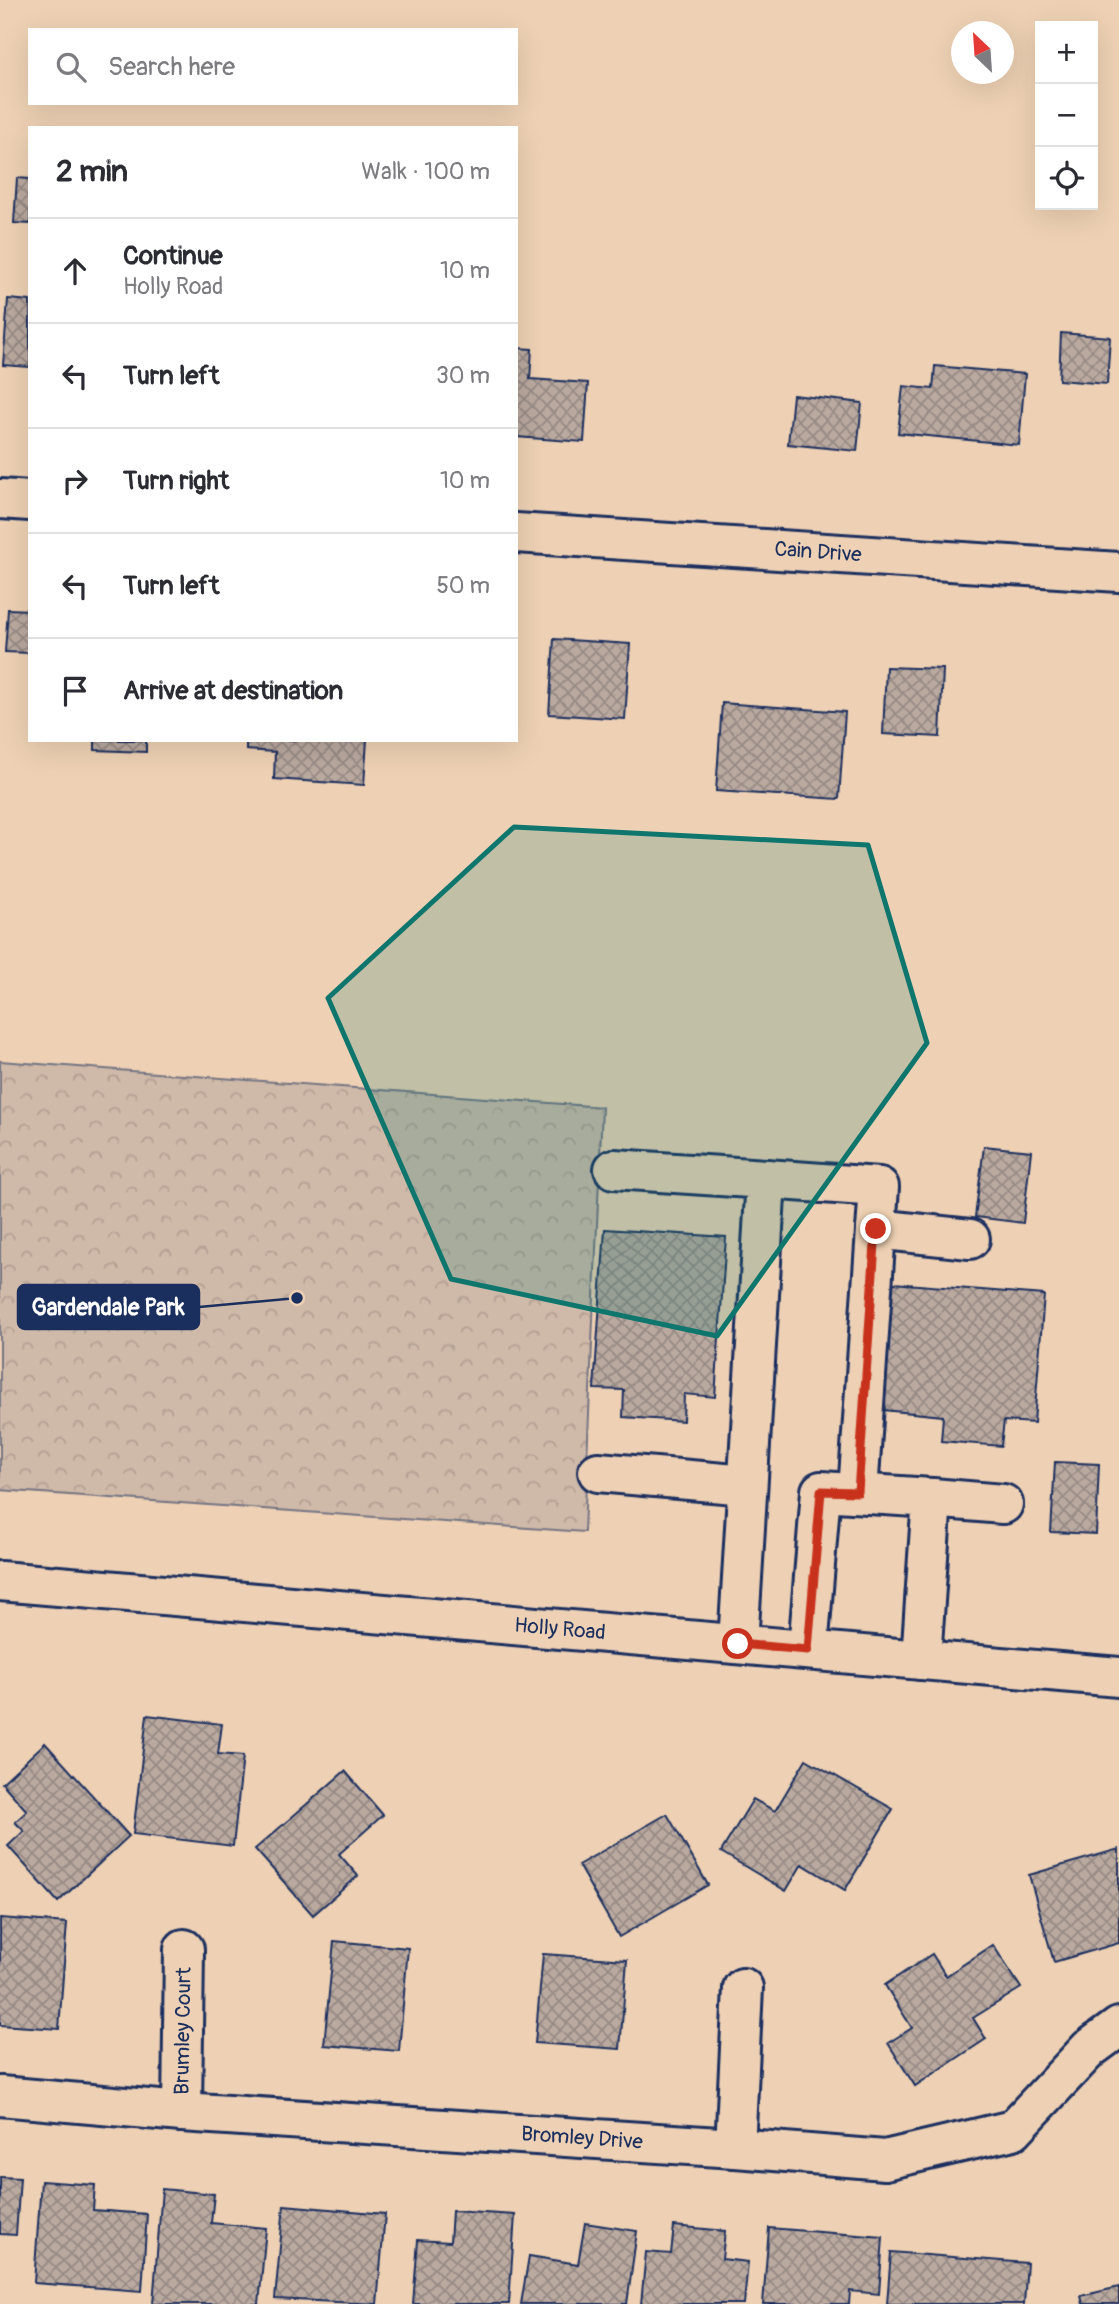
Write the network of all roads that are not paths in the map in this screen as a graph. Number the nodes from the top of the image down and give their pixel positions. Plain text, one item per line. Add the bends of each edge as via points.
1 (0, 499) edge
2 (28, 501) edge
3 (518, 533) edge
4 (1119, 572) edge
5 (614, 1169) dead end
6 (766, 1179) junction
7 (876, 1229) junction
8 (970, 1239) dead end
9 (598, 1472) dead end
10 (747, 1485) junction
11 (858, 1492) junction
12 (932, 1498) junction
13 (1003, 1504) dead end
14 (0, 1581) edge
15 (738, 1644) junction
16 (808, 1650) junction
17 (921, 1660) junction
18 (1119, 1677) edge
19 (184, 1950) dead end
20 (743, 1988) dead end
21 (1119, 2027) edge
22 (0, 2095) edge
23 (182, 2112) junction
24 (735, 2148) junction

1 - 2 street
3 - 4 street, Cain Drive
5 - 6 street
6 - 7 street via 879,1187
6 - 10 street
7 - 8 street
7 - 11 street
9 - 10 street
10 - 15 street
11 - 12 street
11 - 16 street via 821,1491
12 - 13 street
12 - 17 street
14 - 15 street, Holly Road
15 - 16 street, Holly Road
16 - 17 street, Holly Road
17 - 18 street, Holly Road
19 - 23 street, Brumley Court
20 - 24 street
21 - 24 street, Bromley Drive via 1089,2049 1013,2130 885,2160
22 - 23 street, Bromley Drive
23 - 24 street, Bromley Drive

